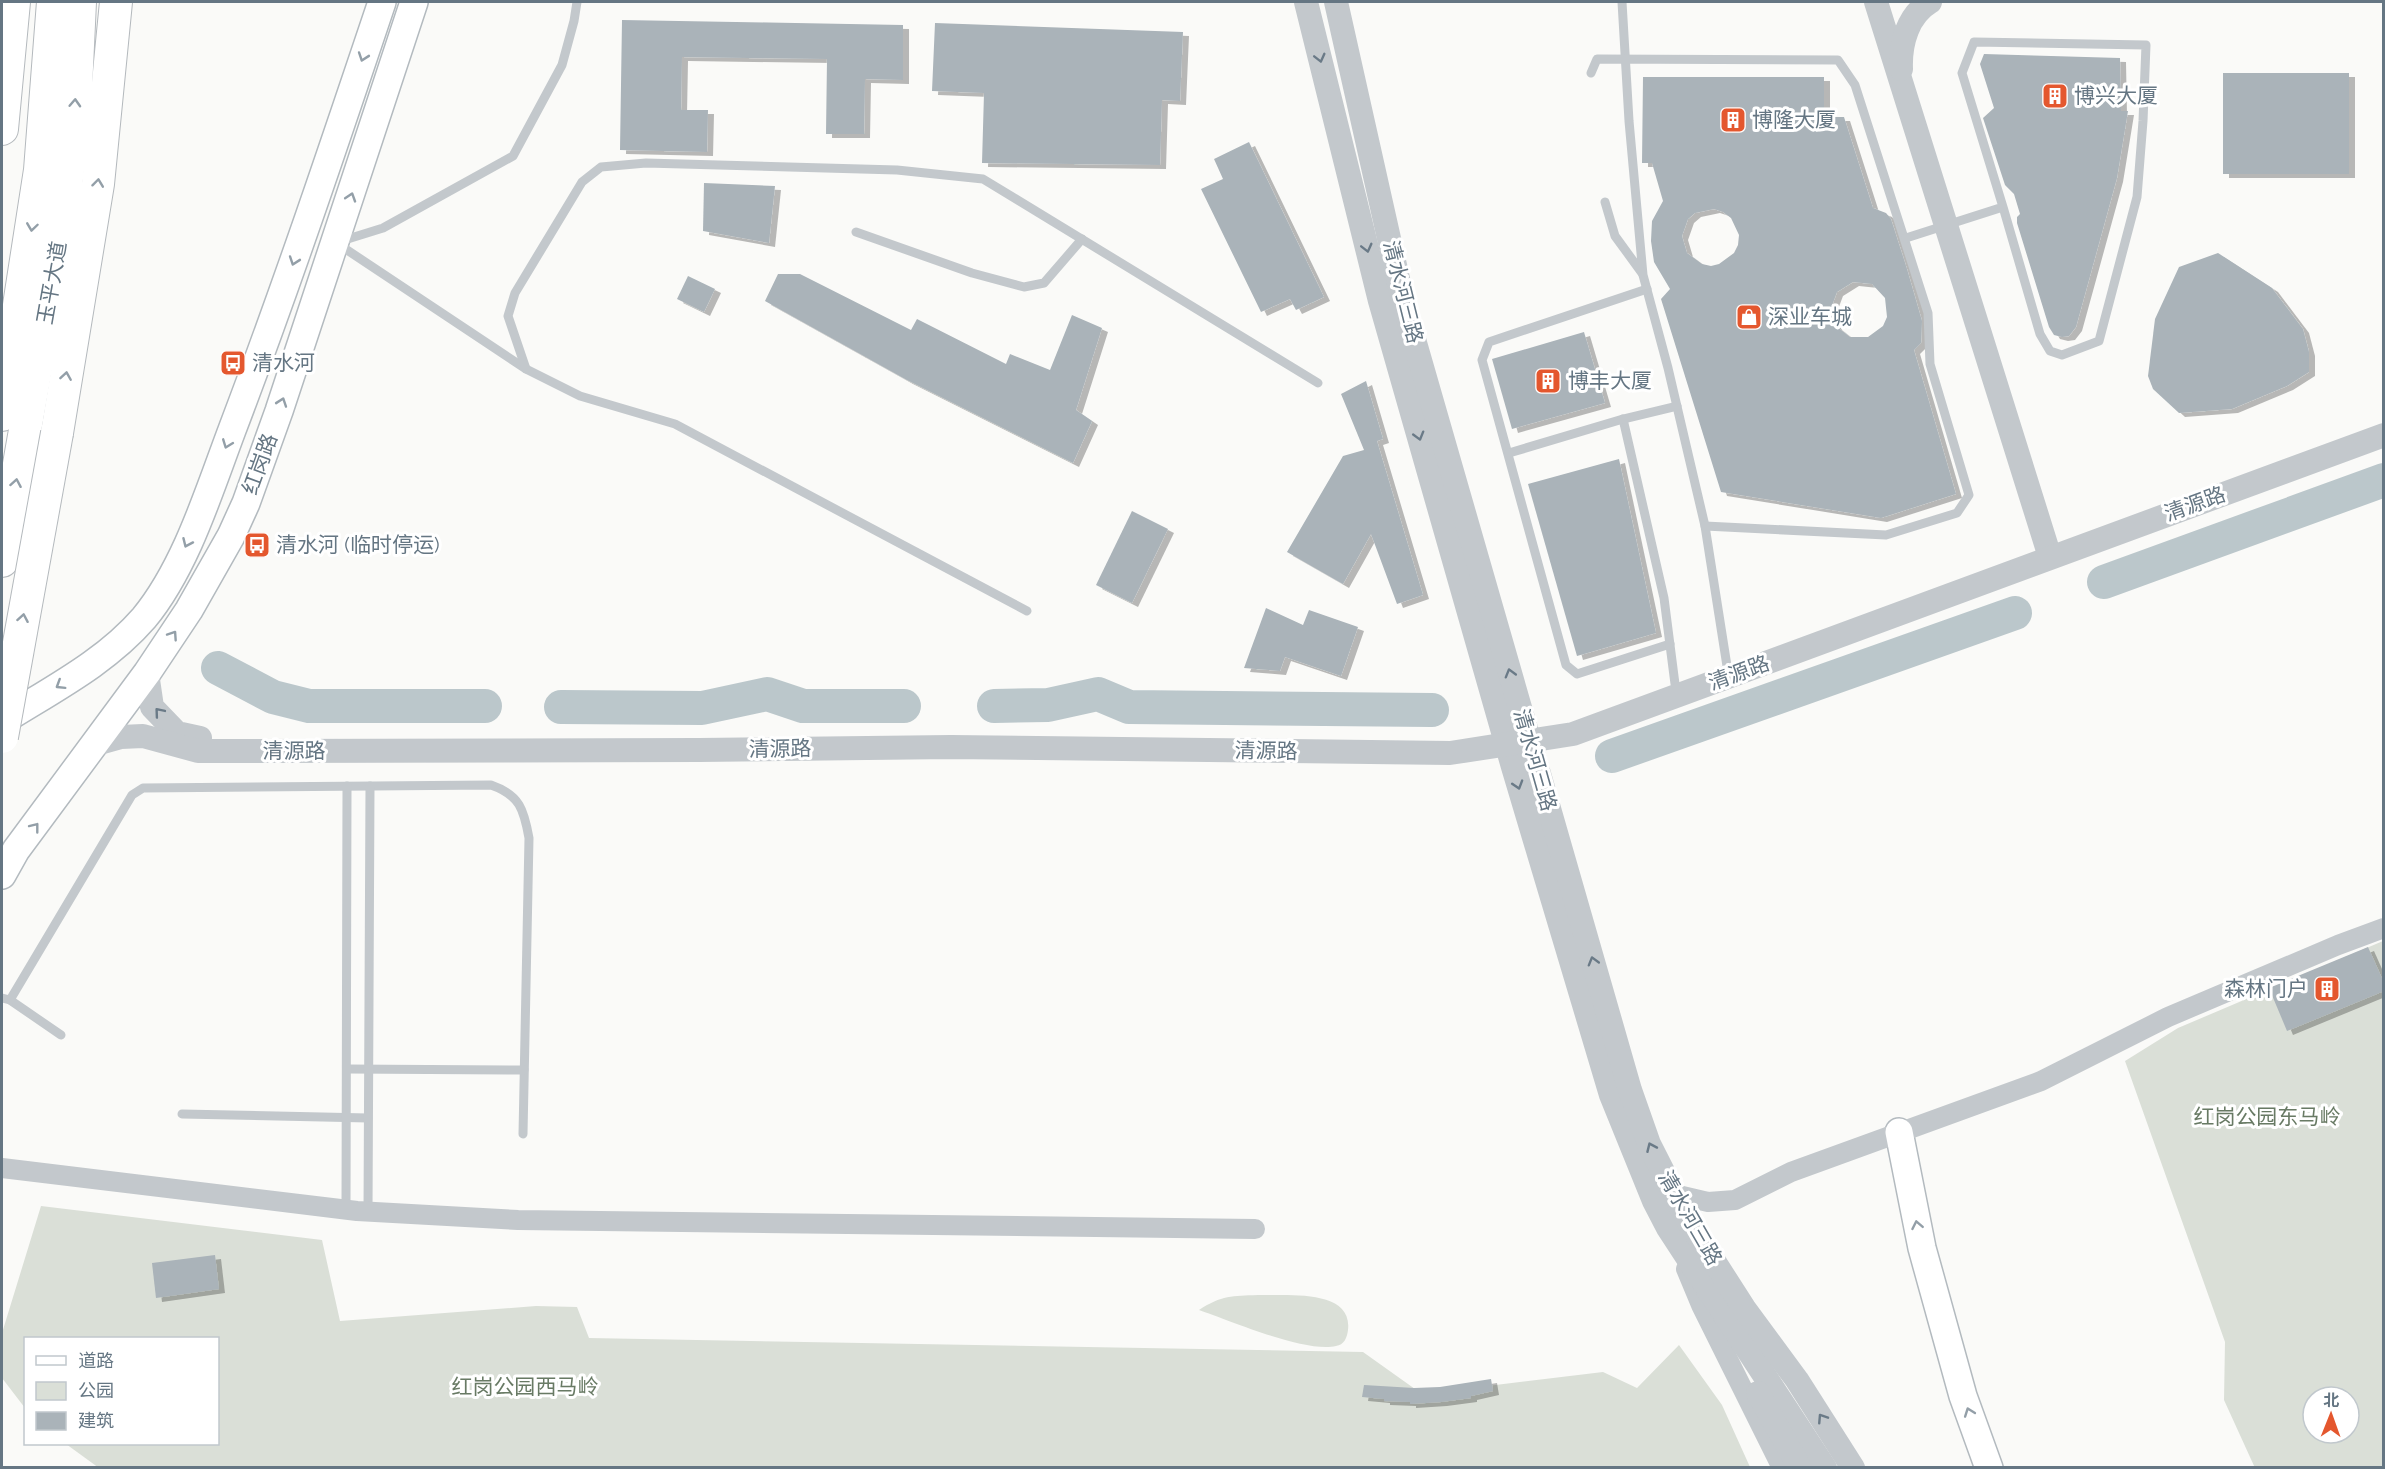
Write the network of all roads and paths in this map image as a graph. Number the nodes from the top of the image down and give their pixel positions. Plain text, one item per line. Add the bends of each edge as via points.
1 (14, 2) edge
2 (52, 2) edge
3 (80, 2) edge
4 (116, 2) edge
5 (382, 2) edge
6 (414, 2) edge
7 (576, 2) edge
8 (1306, 2) edge
9 (1336, 2) edge
10 (1622, 2) edge
11 (1876, 2) edge
12 (1930, 2) edge
13 (1624, 59) junction
14 (1591, 73) dead end
15 (1902, 83) junction
16 (2, 129) edge
17 (1605, 202) dead end
18 (2003, 207) junction
19 (1946, 225) junction
20 (856, 232) dead end
21 (1905, 238) junction
22 (1083, 239) junction
23 (336, 243) junction
24 (1643, 275) junction
25 (1647, 289) junction
26 (34, 304) junction
27 (526, 369) junction
28 (1318, 383) dead end
29 (1677, 406) junction
30 (2, 415) edge
31 (1623, 419) junction
32 (2384, 425) edge
33 (2384, 435) edge
34 (1509, 453) junction
35 (1706, 526) junction
36 (2049, 553) junction
37 (2, 561) edge
38 (1027, 611) dead end
39 (1670, 644) junction
40 (1727, 666) junction
41 (147, 674) junction
42 (1675, 684) junction
43 (2, 721) edge
44 (2, 737) edge
45 (1517, 737) junction
46 (96, 744) junction
47 (347, 786) junction
48 (370, 786) junction
49 (2, 875) edge
50 (2384, 928) edge
51 (6, 999) edge
52 (61, 1035) dead end
53 (369, 1068) junction
54 (347, 1069) junction
55 (524, 1070) junction
56 (182, 1114) dead end
57 (346, 1118) junction
58 (369, 1118) junction
59 (1899, 1132) junction
60 (523, 1134) dead end
61 (2, 1168) edge
62 (1664, 1198) junction
63 (346, 1210) junction
64 (368, 1212) junction
65 (1255, 1228) dead end
66 (1668, 1228) junction
67 (1721, 1312) junction
68 (1782, 1467) edge
69 (1800, 1467) edge
70 (1825, 1467) edge
71 (1853, 1467) edge
72 (1989, 1467) edge

1 - 16 highway
2 -> 26 highway, 玉平大道
26 -> 3 highway, 玉平大道 via 62,220 75,111
44 -> 4 highway, bridge via 99,184
5 -> 43 main road, 红岗路 via 257,364 175,569 146,616 109,653
23 -> 6 main road, 红岗路
7 - 23 lane via 562,65 513,156 382,228
8 -> 45 street, 清水河三路 via 1380,301
45 -> 9 street, 清水河三路 via 1403,301
10 - 13 lane
11 - 15 street
12 - 15 street via 1907,27
13 - 14 lane via 1597,59
13 - 21 lane via 1838,60 1855,85
13 - 24 lane
15 - 19 street
17 - 24 lane via 1615,236
18 - 18 lane via 1962,73 1974,42 2146,45 2137,197 2099,341 2075,352 2050,351 2040,334
18 - 19 lane
19 - 21 lane
19 - 36 street
20 - 22 lane via 1024,287 1044,283
21 - 35 lane via 1928,313 1930,364 1969,495 1957,513 1886,535
22 - 27 lane via 983,179 897,170 646,163 601,167 582,182 514,293 508,316
22 - 28 lane
23 - 27 lane
41 -> 23 main road, 红岗路 via 207,579 246,503
24 - 25 lane
25 - 29 lane
25 - 34 lane via 1489,342 1482,360
26 - 30 highway, 玉平大道
37 -> 26 highway, 玉平大道
27 - 38 lane via 580,396 675,424
29 - 31 lane
29 - 35 lane
31 - 34 lane
31 - 39 lane via 1664,598
32 - 36 street, 清源路
33 - 36 street, 清源路
34 - 39 lane via 1566,665 1577,674
35 - 40 lane
36 - 40 street, 清源路
36 - 45 street, 清源路 via 1573,734
39 - 42 lane
40 - 42 street, 清源路
45 -> 41 street, 清源路 via 1450,742 950,736 202,739 177,733 152,706
41 - 46 main road, 红岗路
42 - 45 street, 清源路
45 - 46 street, 清源路 via 1450,753 951,747 198,751 143,736
45 - 62 street, 清水河三路 via 1611,1095
49 -> 46 main road, 红岗路 via 16,850
47 - 48 lane
47 - 51 lane via 143,788 132,795
47 - 54 lane
48 - 53 lane
48 - 55 lane via 491,785 506,790 518,801 529,838
50 - 59 street via 2168,1017 2041,1082
51 - 52 lane
53 - 54 lane
53 - 55 lane
53 - 58 lane
54 - 57 lane
55 - 60 lane
56 - 57 lane
57 - 58 lane
57 - 63 lane
58 - 64 lane
59 - 62 street via 1791,1172 1735,1200
72 -> 59 main road via 1963,1396 1922,1248
61 - 63 street
62 - 66 street, 清水河三路
71 -> 62 street, 清水河三路 via 1687,1219
63 - 64 street
64 - 65 street via 518,1220
66 - 67 street, 清水河三路
66 - 68 street via 1701,1305
67 - 69 street via 1755,1389
67 - 70 street, 清水河三路

